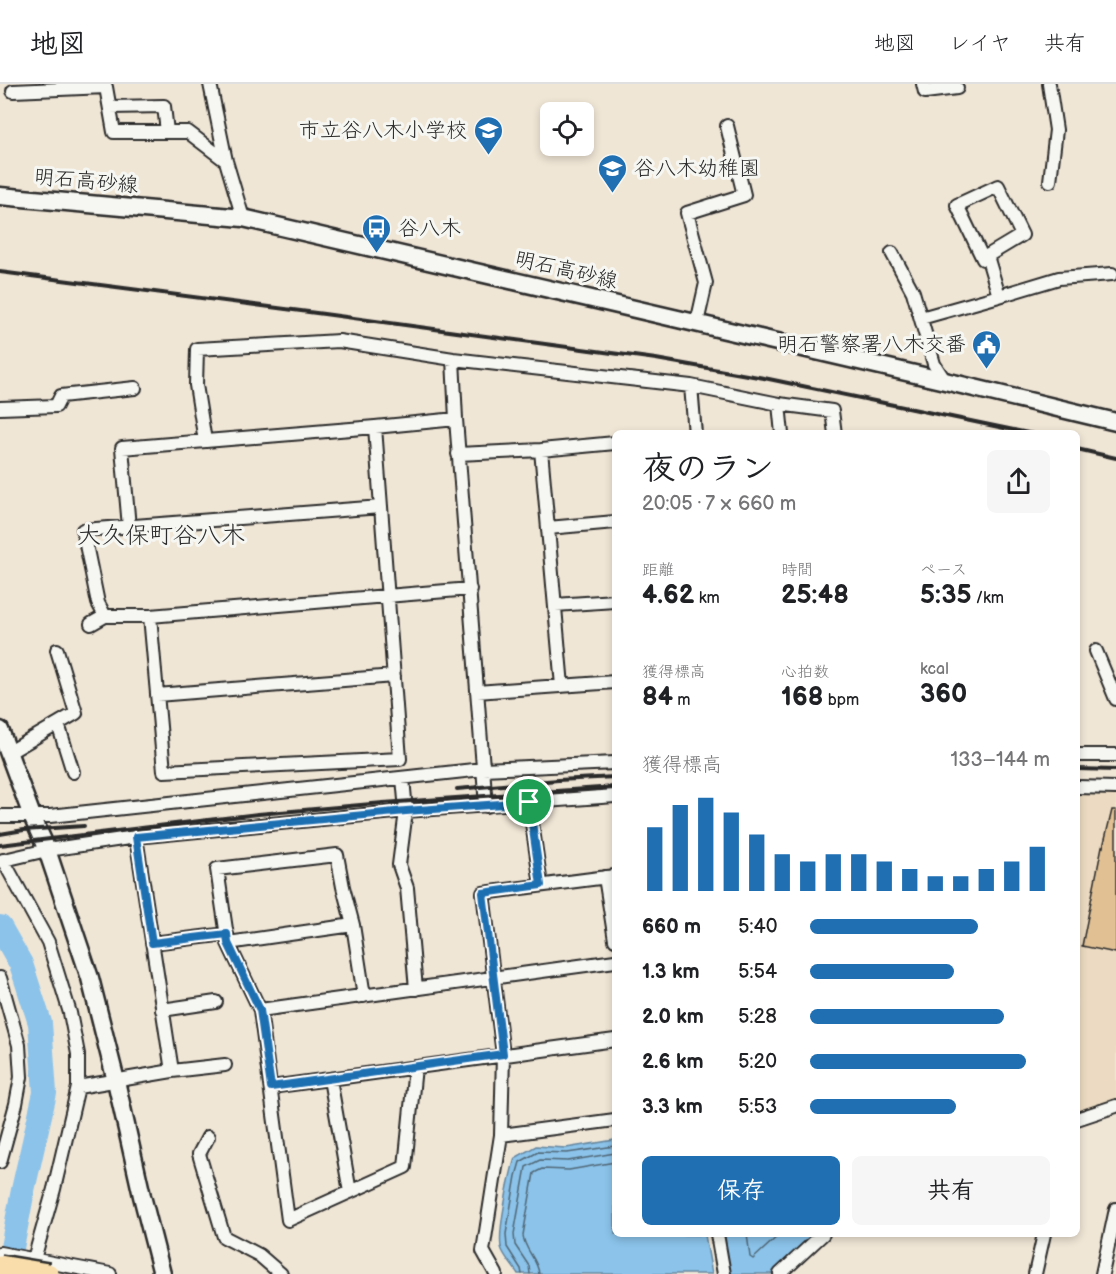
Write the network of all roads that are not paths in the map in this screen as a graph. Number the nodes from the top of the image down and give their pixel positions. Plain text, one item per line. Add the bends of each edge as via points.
1 (210, 84) edge
2 (923, 84) edge
3 (1049, 84) edge
4 (13, 91) dead end
5 (957, 91) edge
6 (110, 107) junction
7 (727, 126) dead end
8 (167, 132) junction
9 (226, 161) junction
10 (1050, 182) dead end
11 (0, 195) edge
12 (243, 218) junction
13 (892, 253) dead end
14 (987, 256) junction
15 (1112, 274) dead end
16 (999, 296) junction
17 (921, 318) junction
18 (697, 323) junction
19 (453, 359) junction
20 (945, 381) junction
21 (691, 386) junction
22 (135, 388) dead end
23 (780, 404) junction
24 (0, 408) edge
25 (456, 419) junction
26 (1116, 422) edge
27 (375, 427) junction
28 (695, 430) edge
29 (782, 430) edge
30 (834, 430) edge
31 (205, 441) junction
32 (612, 442) edge
33 (541, 450) junction
34 (458, 454) junction
35 (381, 507) junction
36 (612, 522) edge
37 (129, 527) junction
38 (548, 528) junction
39 (470, 589) junction
40 (388, 595) junction
41 (612, 601) edge
42 (555, 605) junction
43 (105, 616) junction
44 (150, 616) junction
45 (91, 624) dead end
46 (57, 650) dead end
47 (1096, 651) dead end
48 (394, 676) junction
49 (612, 682) edge
50 (562, 686) junction
51 (477, 692) junction
52 (157, 694) junction
53 (1116, 699) edge
54 (58, 724) junction
55 (0, 730) edge
56 (8, 753) junction
57 (1080, 754) edge
58 (1116, 755) edge
59 (612, 763) edge
60 (483, 769) junction
61 (73, 772) dead end
62 (404, 778) junction
63 (1080, 787) edge
64 (1116, 788) edge
65 (612, 796) edge
66 (529, 802) junction
67 (486, 806) junction
68 (406, 811) junction
69 (0, 816) edge
70 (32, 816) junction
71 (136, 837) junction
72 (47, 850) junction
73 (2, 861) edge
74 (610, 877) edge
75 (541, 885) junction
76 (612, 902) edge
77 (353, 925) junction
78 (227, 939) junction
79 (152, 943) junction
80 (612, 961) edge
81 (0, 978) edge
82 (493, 978) junction
83 (417, 989) junction
84 (364, 996) junction
85 (216, 1002) dead end
86 (162, 1010) junction
87 (260, 1010) junction
88 (612, 1040) edge
89 (503, 1054) junction
90 (225, 1065) dead end
91 (415, 1067) junction
92 (172, 1071) junction
93 (330, 1079) junction
94 (116, 1081) junction
95 (78, 1087) junction
96 (271, 1087) junction
97 (1116, 1106) edge
98 (1080, 1118) edge
99 (612, 1120) edge
100 (501, 1135) junction
101 (208, 1137) dead end
102 (0, 1162) edge
103 (350, 1192) junction
104 (1116, 1209) edge
105 (718, 1237) edge
106 (820, 1237) edge
107 (1043, 1237) edge
108 (0, 1253) edge
109 (0, 1266) edge
110 (45, 1267) edge
111 (110, 1274) edge
112 (162, 1274) edge
113 (281, 1274) edge
114 (496, 1274) edge
115 (724, 1274) edge
116 (780, 1274) edge
117 (1035, 1274) edge
118 (1102, 1274) edge

1 - 9 street
2 - 5 street via 926,92
3 - 10 street via 1056,130
4 - 6 street via 106,87
6 - 8 street via 114,132
6 - 8 street via 164,105
7 - 18 street via 744,195 687,213 706,284
8 - 9 street via 188,132
9 - 12 street
11 - 12 main road, 明石高砂線
12 - 18 main road, 明石高砂線
13 - 17 street via 913,292
14 - 14 street via 983,259 957,205 998,186 1022,236
14 - 16 street
15 - 16 street via 1059,278
16 - 17 street
17 - 20 street via 934,364
18 - 20 main road, 明石高砂線
19 - 21 street
19 - 25 street
19 - 31 street via 339,340 197,349 196,385
20 - 26 main road, 明石高砂線
21 - 23 street
21 - 28 street
22 - 24 street via 61,396 56,406
23 - 29 street
23 - 30 street via 832,411
25 - 27 street
25 - 34 street
27 - 31 street
27 - 35 street
31 - 37 street via 122,448
32 - 33 street
33 - 34 street
33 - 38 street
34 - 39 street
35 - 37 street
35 - 40 street
36 - 38 street
37 - 43 street via 83,530 98,603
38 - 42 street
39 - 40 street
39 - 51 street
40 - 44 street
40 - 48 street
41 - 42 street
42 - 50 street
43 - 44 street
43 - 45 street
44 - 52 street
46 - 54 street via 76,713
47 - 53 street
48 - 52 street
48 - 52 street via 400,759 164,771
49 - 50 street
50 - 51 street
51 - 60 street
54 - 56 street
54 - 61 street
55 - 56 main road
56 - 70 main road
57 - 58 street
59 - 60 street
60 - 62 street
60 - 67 street
62 - 68 street
62 - 70 street
63 - 64 street
65 - 66 street
66 - 67 street
66 - 75 street
67 - 68 street
68 - 71 street
68 - 83 street via 399,865 407,888
69 - 70 street
70 - 72 main road
71 - 72 street
71 - 79 street
72 - 73 street
72 - 94 main road via 90,978
73 - 95 street via 48,942 70,1013 78,1054
74 - 75 street
74 - 76 street
75 - 82 street via 483,893
77 - 78 street
77 - 78 street via 337,855 217,869
77 - 84 street
78 - 79 street
78 - 87 street
79 - 86 street
80 - 82 street
81 - 102 street via 19,1046 21,1077
82 - 83 street
82 - 89 street
83 - 84 street
84 - 87 street
85 - 86 street
86 - 92 street
87 - 96 street
88 - 89 street
89 - 91 street
89 - 100 street
90 - 92 street
91 - 93 street
91 - 103 street via 405,1167
92 - 94 street
93 - 96 street
93 - 103 street
94 - 95 street
94 - 112 main road
95 - 110 street via 54,1189
96 - 103 street via 288,1220
97 - 98 street
99 - 100 street
100 - 114 street via 483,1251
101 - 113 street via 199,1154 224,1237 259,1255
104 - 118 street
105 - 115 street
106 - 116 street
107 - 117 street
108 - 110 street
109 - 110 highway, bridge
110 - 111 street

